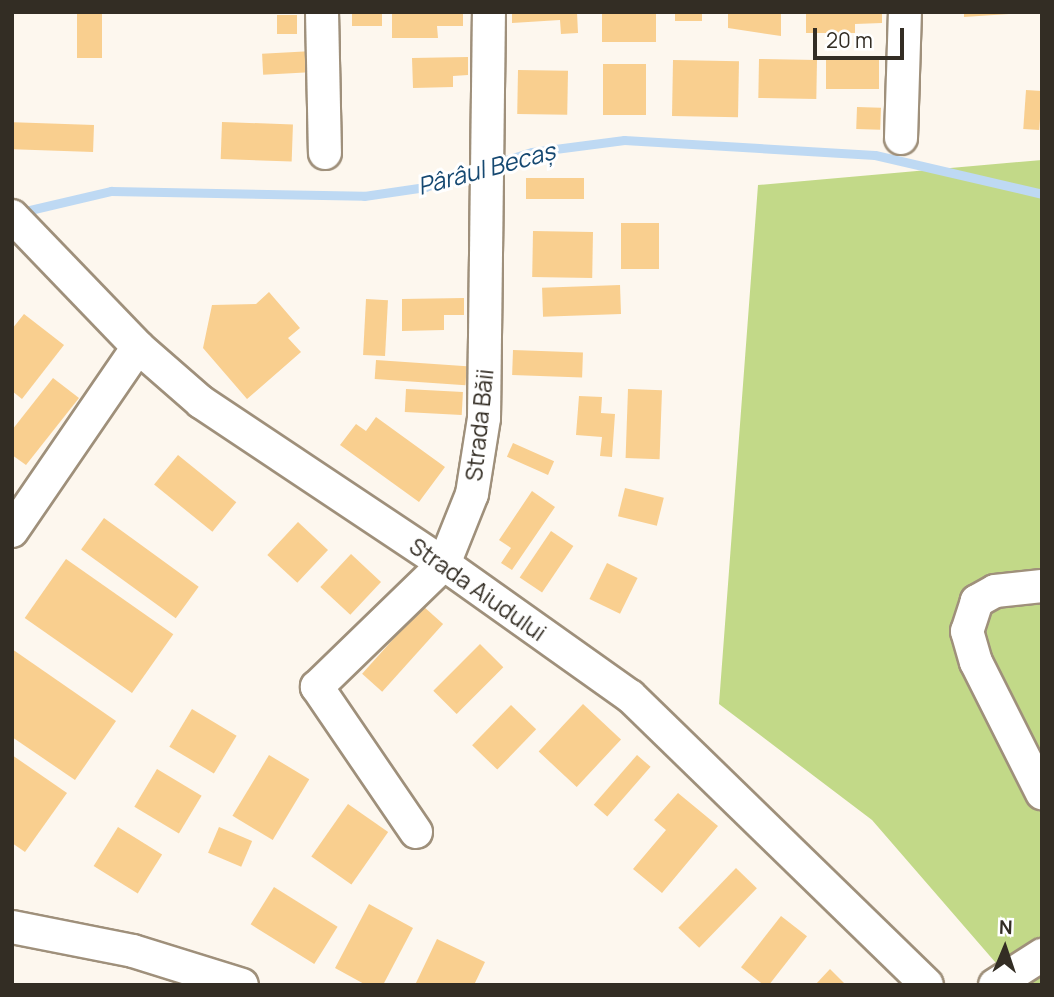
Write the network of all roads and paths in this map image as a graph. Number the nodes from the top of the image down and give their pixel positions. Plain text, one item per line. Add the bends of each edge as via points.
1 (321, 12) edge
2 (489, 12) edge
3 (905, 12) edge
4 (901, 138) dead end
5 (325, 153) dead end
6 (12, 216) edge
7 (138, 347) junction
8 (12, 531) edge
9 (444, 564) junction
10 (1042, 586) edge
11 (1042, 793) edge
12 (416, 832) dead end
13 (12, 927) edge
14 (1042, 955) edge
15 (242, 985) edge
16 (927, 985) edge
17 (995, 985) edge

1 - 5 street
2 - 9 street, Strada Băii via 490,205 481,454
3 - 4 street
6 - 7 street, Strada Aiudului
7 - 8 street
7 - 9 street, Strada Aiudului via 201,402
9 - 12 street, Strada Băii via 317,687
9 - 16 street, Strada Aiudului via 630,696
10 - 11 street via 995,591 977,601 967,631 976,662
13 - 15 street via 133,951
14 - 17 street

